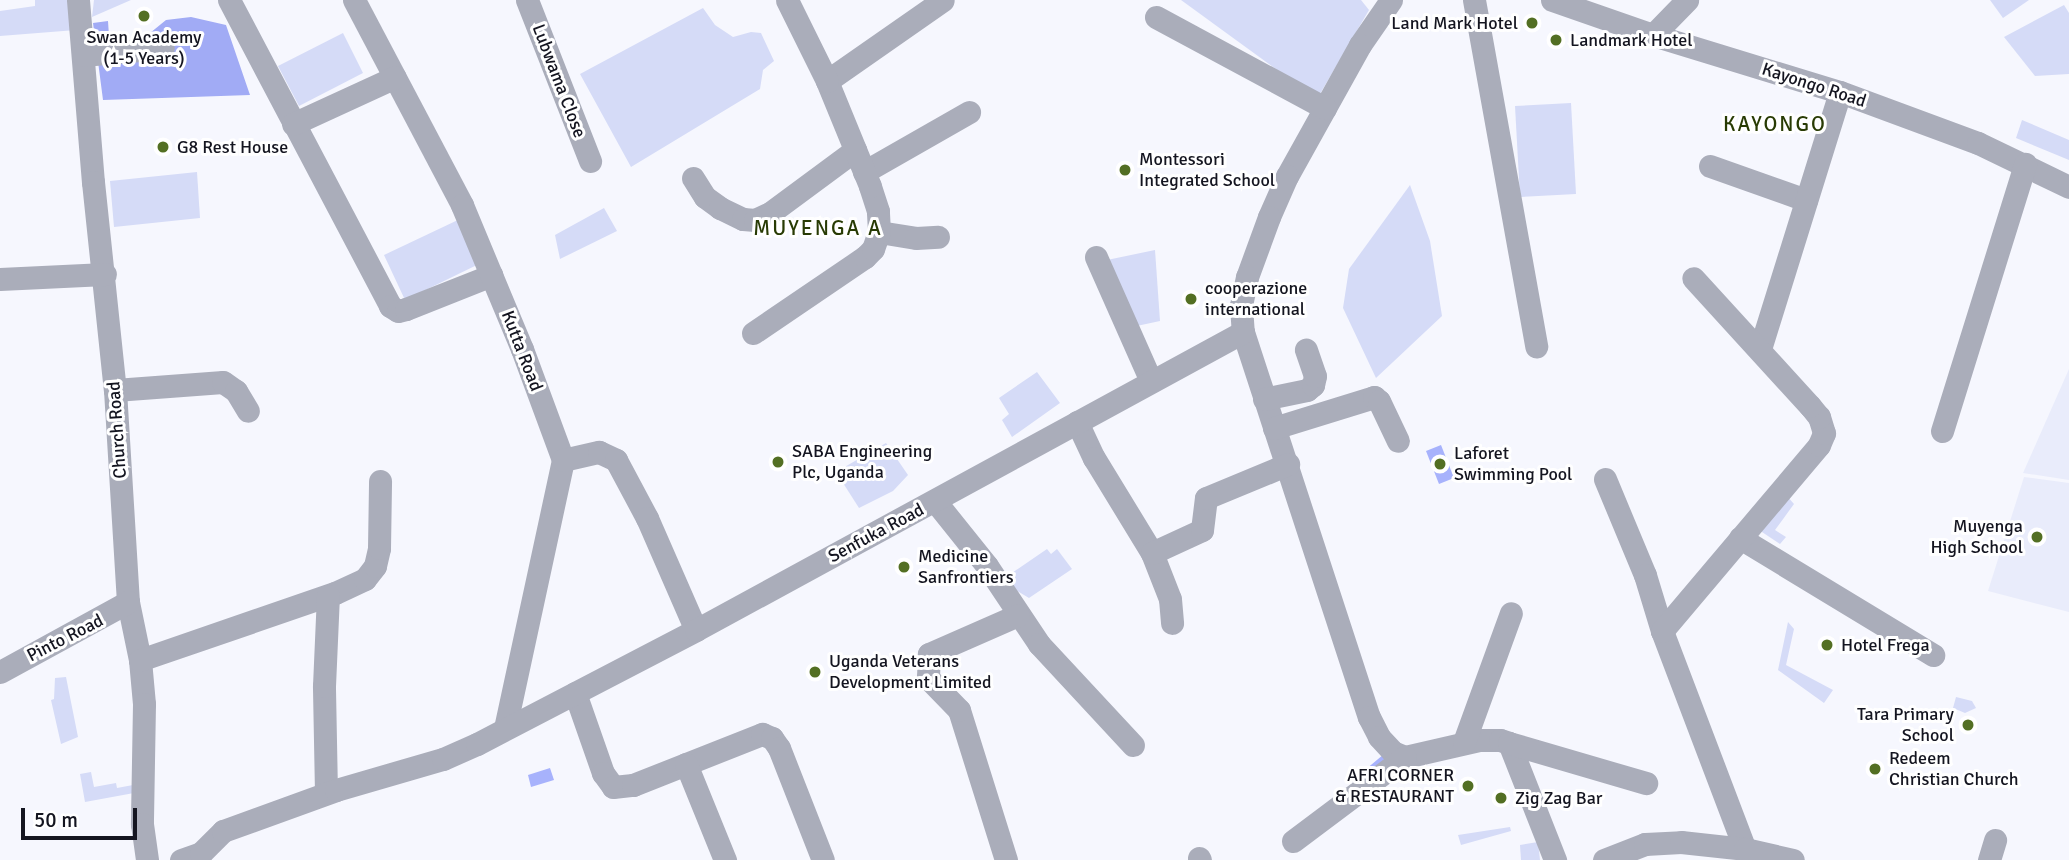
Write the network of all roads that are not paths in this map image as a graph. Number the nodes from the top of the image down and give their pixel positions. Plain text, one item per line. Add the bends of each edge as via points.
1 (78, 0) edge
2 (229, 0) edge
3 (354, 0) edge
4 (527, 0) edge
5 (787, 0) edge
6 (943, 0) edge
7 (1391, 0) edge
8 (1474, 0) edge
9 (1552, 0) edge
10 (1687, 0) edge
11 (1582, 4) edge
12 (1156, 18) dead end
13 (1653, 35) junction
14 (163, 48) dead end
15 (83, 55) junction
16 (395, 77) junction
17 (827, 81) junction
18 (1840, 92) junction
19 (1325, 108) junction
20 (969, 112) dead end
21 (293, 124) junction
22 (855, 150) junction
23 (590, 161) dead end
24 (2025, 164) junction
25 (1710, 166) dead end
26 (864, 172) junction
27 (693, 178) dead end
28 (2069, 187) edge
29 (1806, 200) junction
30 (880, 232) junction
31 (938, 237) dead end
32 (1096, 257) dead end
33 (105, 274) junction
34 (492, 275) junction
35 (1693, 278) dead end
36 (0, 279) edge
37 (1243, 332) junction
38 (753, 333) dead end
39 (1536, 346) dead end
40 (1760, 349) junction
41 (1306, 350) dead end
42 (1151, 381) junction
43 (115, 390) junction
44 (1264, 399) junction
45 (248, 411) dead end
46 (1077, 422) junction
47 (1274, 428) junction
48 (1942, 431) dead end
49 (1398, 441) dead end
50 (563, 460) junction
51 (1288, 464) junction
52 (1605, 479) dead end
53 (380, 481) dead end
54 (935, 501) junction
55 (1740, 538) junction
56 (1152, 553) junction
57 (328, 596) junction
58 (128, 602) junction
59 (1511, 613) dead end
60 (1018, 615) junction
61 (1172, 623) dead end
62 (696, 630) junction
63 (1662, 631) junction
64 (1933, 655) dead end
65 (139, 660) junction
66 (0, 672) edge
67 (575, 693) junction
68 (505, 728) junction
69 (1464, 742) junction
70 (1509, 743) junction
71 (1133, 745) dead end
72 (1405, 757) junction
73 (686, 764) junction
74 (1646, 783) dead end
75 (326, 793) junction
76 (1293, 841) dead end
77 (1745, 849) junction
78 (147, 860) edge
79 (181, 860) edge
80 (725, 860) edge
81 (823, 860) edge
82 (1006, 860) edge
83 (1555, 860) edge
84 (1604, 860) edge
85 (1793, 860) edge

1 - 15 street, Church Road
2 - 21 street
3 - 16 street, Kutta Road
4 - 23 street, Lubwama Close
5 - 17 street
6 - 17 street
7 - 19 street
8 - 39 street
9 - 11 street, Kayongo Road
10 - 13 street
11 - 13 street, Kayongo Road
12 - 19 street
13 - 18 street, Kayongo Road
14 - 15 street
15 - 33 street, Church Road
16 - 21 street
16 - 34 street, Kutta Road via 462,205
17 - 22 street
18 - 24 street, Kayongo Road
18 - 29 street
19 - 37 street via 1287,176 1256,253 1241,306
20 - 26 street
21 - 34 street via 393,309 406,309
22 - 26 street
22 - 27 street via 770,213 755,219 743,219 719,208 705,198
24 - 28 street, Kayongo Road
24 - 48 street
25 - 29 street
26 - 30 street
29 - 40 street
30 - 31 street
30 - 38 street via 865,257
32 - 42 street
33 - 36 street
33 - 43 street, Church Road
34 - 50 street, Kutta Road
35 - 40 street
37 - 42 street, Senfuka Road
37 - 44 street
40 - 55 street via 1819,417 1824,433 1819,445
41 - 44 street via 1315,376 1312,385
42 - 46 street, Senfuka Road
43 - 45 street via 223,382 236,391
43 - 58 street, Church Road
44 - 47 street
46 - 54 street, Senfuka Road
46 - 56 street
47 - 49 street via 1374,397
47 - 51 street
50 - 62 street via 599,452 615,460 647,518
50 - 68 street
51 - 56 street via 1206,498 1202,530
51 - 72 street via 1369,717 1387,747
52 - 63 street via 1645,575
53 - 57 street via 379,548 374,566 365,579
54 - 60 street via 987,566
54 - 62 street, Senfuka Road
55 - 63 street
55 - 64 street
56 - 61 street via 1170,599
57 - 65 street
57 - 75 street
58 - 65 street, Church Road
58 - 66 street, Pinto Road
59 - 69 street
60 - 71 street via 1056,664
60 - 82 street via 929,654 928,678 959,710
62 - 67 street, Senfuka Road
63 - 77 street
65 - 78 street, Church Road via 145,733 142,824
67 - 68 street, Senfuka Road
67 - 73 street via 603,773 613,788
68 - 75 street, Senfuka Road via 443,759
69 - 70 street via 1495,739
69 - 72 street
70 - 74 street
70 - 83 street
72 - 76 street
73 - 80 street
73 - 81 street via 762,734 772,738
75 - 79 street, Senfuka Road via 223,831 201,853
77 - 84 street via 1681,842 1645,844
77 - 85 street

